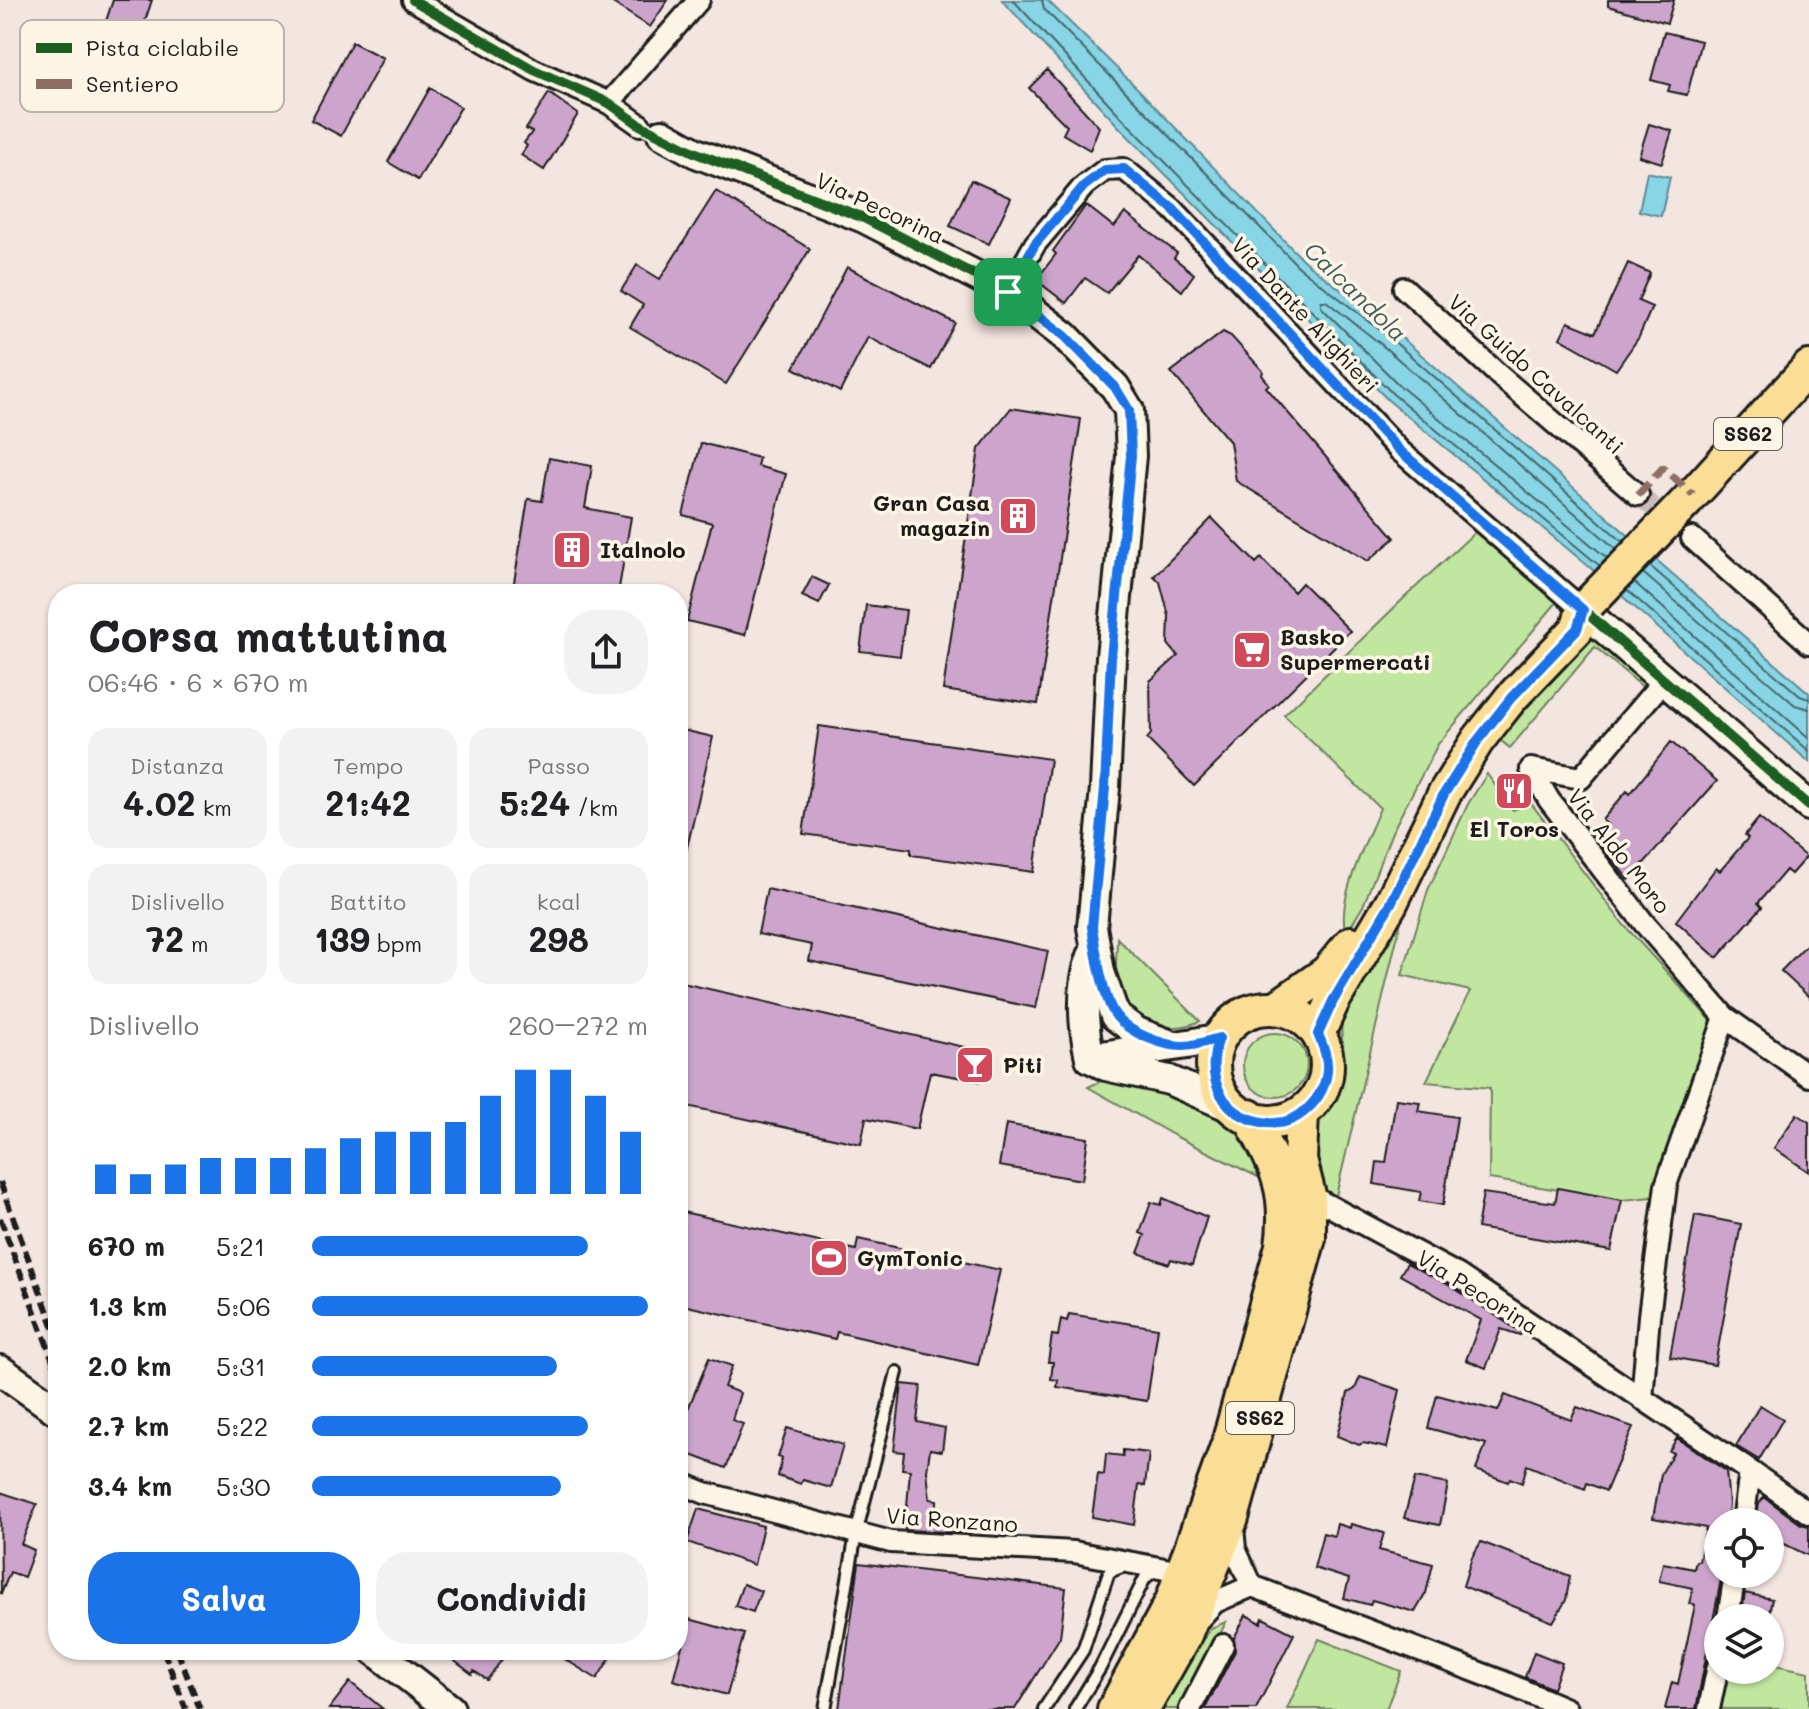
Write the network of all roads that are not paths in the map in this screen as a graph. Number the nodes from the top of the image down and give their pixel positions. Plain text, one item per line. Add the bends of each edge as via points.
1 (413, 0) edge
2 (699, 0) edge
3 (609, 103) junction
4 (651, 129) joint
5 (1404, 288) dead end
6 (1008, 292) junction
7 (1809, 367) edge
8 (1638, 495) tunnel mouth
9 (1692, 538) tunnel mouth
10 (1586, 607) junction
11 (1809, 643) edge
12 (1664, 680) junction
13 (1809, 806) edge
14 (1095, 948) junction
15 (1276, 1008) junction
16 (1725, 1017) junction
17 (1318, 1034) junction
18 (1219, 1038) junction
19 (1171, 1045) junction
20 (1090, 1058) junction
21 (1809, 1076) edge
22 (1238, 1111) junction
23 (1302, 1113) junction
24 (1309, 1195) junction
25 (0, 1370) edge
26 (897, 1372) dead end
27 (1642, 1399) junction
28 (48, 1404) edge
29 (1750, 1471) junction
30 (688, 1486) edge
31 (1745, 1508) edge
32 (1809, 1513) edge
33 (1232, 1518) junction
34 (856, 1534) junction
35 (1133, 1562) junction
36 (1170, 1570) junction
37 (1252, 1586) junction
38 (1185, 1635) junction
39 (1223, 1645) dead end
40 (387, 1660) edge
41 (1714, 1684) edge
42 (450, 1709) edge
43 (825, 1709) edge
44 (1044, 1709) edge
45 (1075, 1709) edge
46 (1114, 1709) edge
47 (1143, 1709) edge
48 (1190, 1709) edge
49 (1566, 1709) edge
50 (1709, 1709) edge

1 - 3 street, Via Pecorina via 534,70
2 - 3 street
3 - 4 street, Via Pecorina
4 - 6 street, Via Pecorina via 696,153 864,218
5 - 8 street, Via Guido Cavalcanti
6 - 10 street, Via Dante Alighieri via 1035,244 1084,186 1105,170 1124,169 1173,209 1399,450
6 - 14 street, Via Pecorina via 1065,336 1115,387 1129,410 1131,456 1111,657 1092,927
7 - 10 main road, SS62, bridge
9 - 11 street
10 - 12 street
10 - 15 main road, SS62 via 1563,619 1465,740 1352,942 1327,972
10 - 17 main road, SS62 via 1577,629 1511,698 1444,794
12 - 13 street
12 - 16 street, Via Aldo Moro via 1581,778 1531,769 1644,923
14 - 19 street, Via Pecorina via 1115,1016 1137,1032
14 - 20 street, Via Pecorina via 1087,969
15 - 17 main road via 1307,1022
15 - 18 main road via 1243,1014
16 - 21 street, Via Aldo Moro
16 - 27 street via 1666,1185
17 - 23 main road via 1325,1051 1325,1077 1315,1101
18 - 19 street, Via Pecorina
18 - 22 main road via 1212,1070 1216,1087
19 - 20 street, Via Pecorina
20 - 22 street via 1169,1080
22 - 23 main road via 1269,1123
22 - 36 main road via 1279,1173 1286,1218 1282,1246 1228,1444
23 - 24 main road, SS62 via 1300,1160
24 - 27 street, Via Pecorina via 1458,1275
24 - 33 main road, SS62 via 1309,1238
25 - 28 street
26 - 34 lane
27 - 29 street, Via Pecorina
29 - 31 street
29 - 32 street, Via Pecorina
30 - 34 street, Via Ronzano
33 - 37 street via 1235,1549
33 - 38 main road, SS62
34 - 35 street, Via Ronzano via 891,1542 1074,1552
34 - 43 lane
35 - 36 street, Via Ronzano
35 - 44 lane via 1109,1572 1083,1650
36 - 45 lane via 1145,1578
36 - 46 main road via 1172,1601
37 - 38 street via 1215,1602
37 - 49 street
38 - 47 main road, SS62
39 - 48 street
40 - 42 street
41 - 50 street

